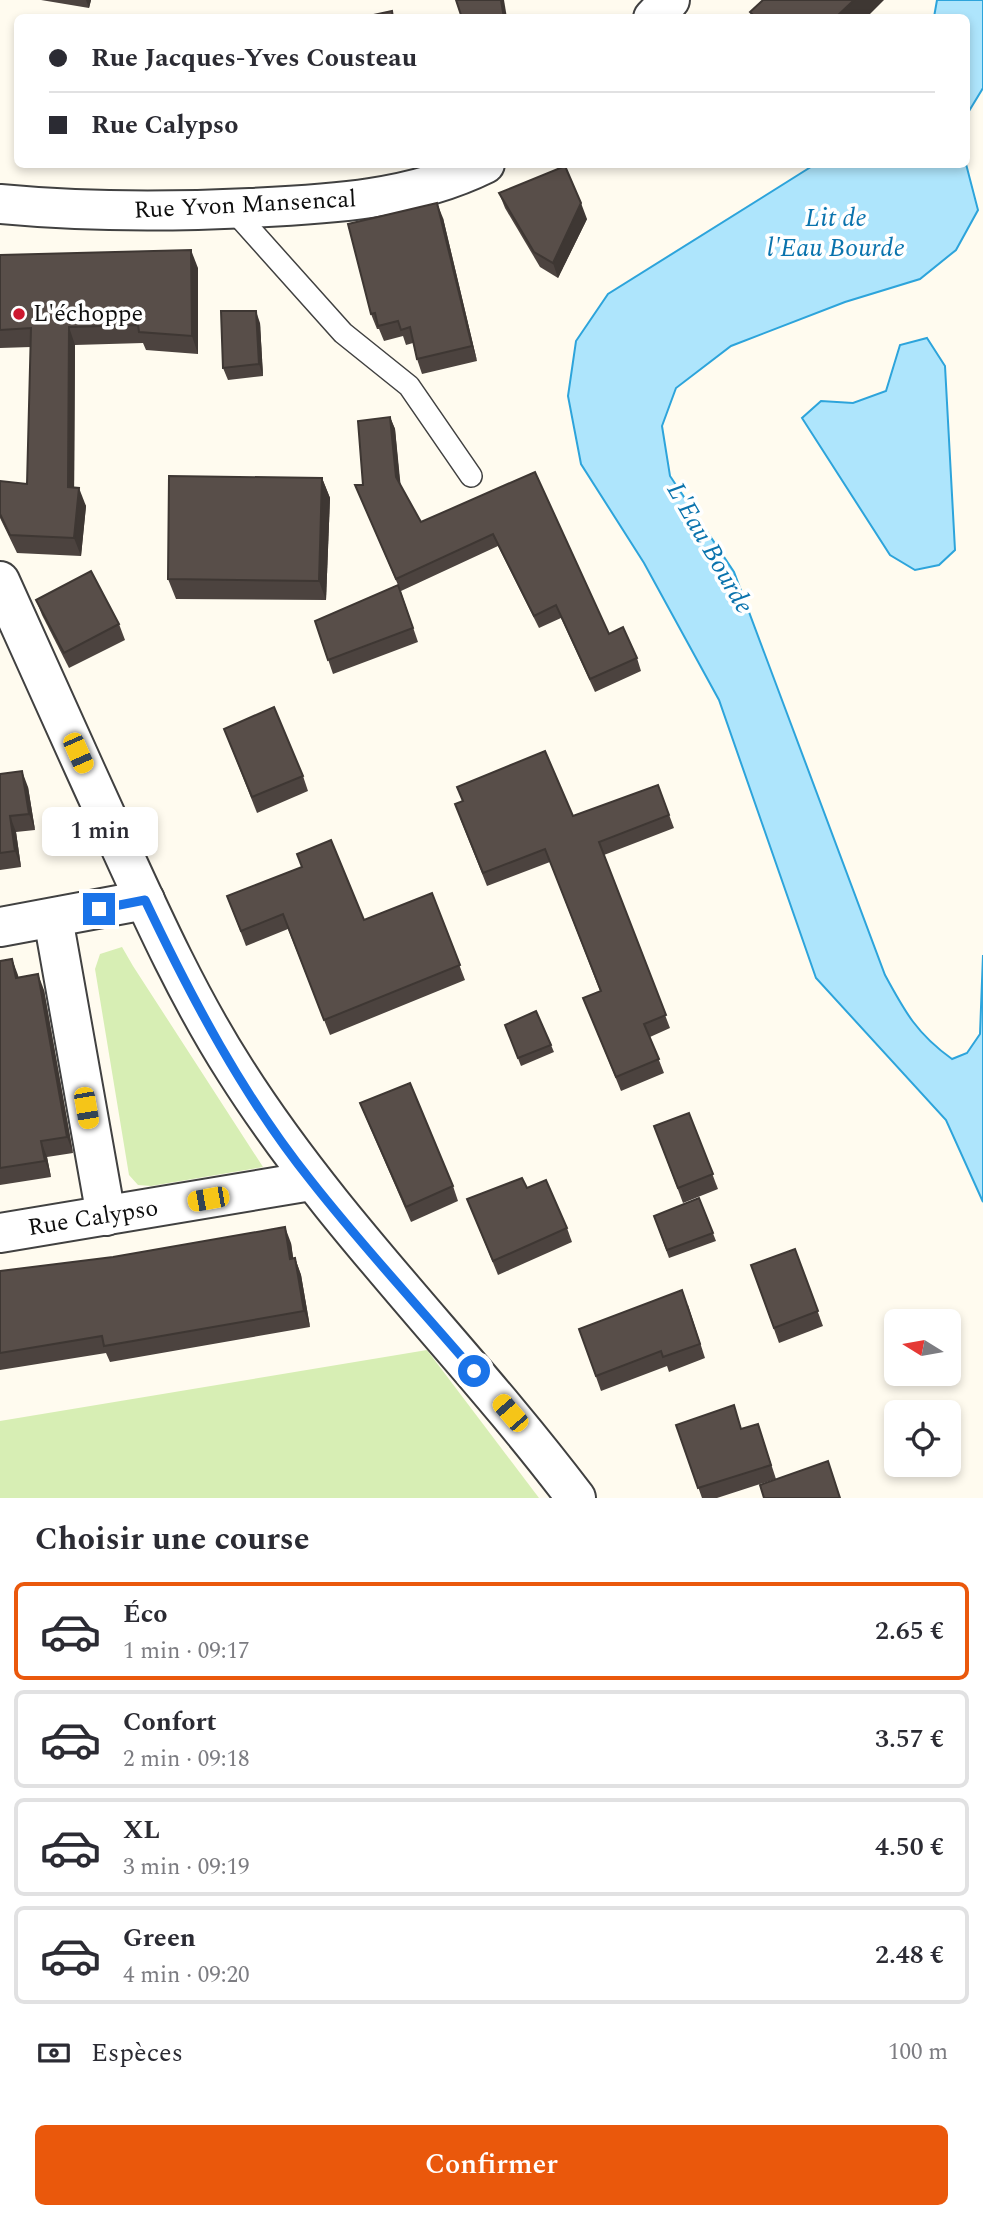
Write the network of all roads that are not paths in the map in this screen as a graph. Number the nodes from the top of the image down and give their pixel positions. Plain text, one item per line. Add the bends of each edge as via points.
1 (670, 0) edge
2 (657, 14) edge
3 (475, 168) edge
4 (0, 204) edge
5 (232, 209) junction
6 (471, 476) dead end
7 (0, 581) edge
8 (145, 900) junction
9 (53, 918) junction
10 (0, 927) edge
11 (311, 1181) junction
12 (106, 1216) junction
13 (0, 1233) edge
14 (576, 1498) edge

1 - 2 street
3 - 5 street, Rue Yvon Mansencal via 383,197
4 - 5 street, Rue Yvon Mansencal via 79,212
5 - 6 lane via 343,333 410,386
7 - 8 street
8 - 9 street
8 - 11 street via 234,1069
9 - 10 street
9 - 12 street
11 - 12 street, Rue Calypso
11 - 14 street via 529,1434
12 - 13 street, Rue Calypso

